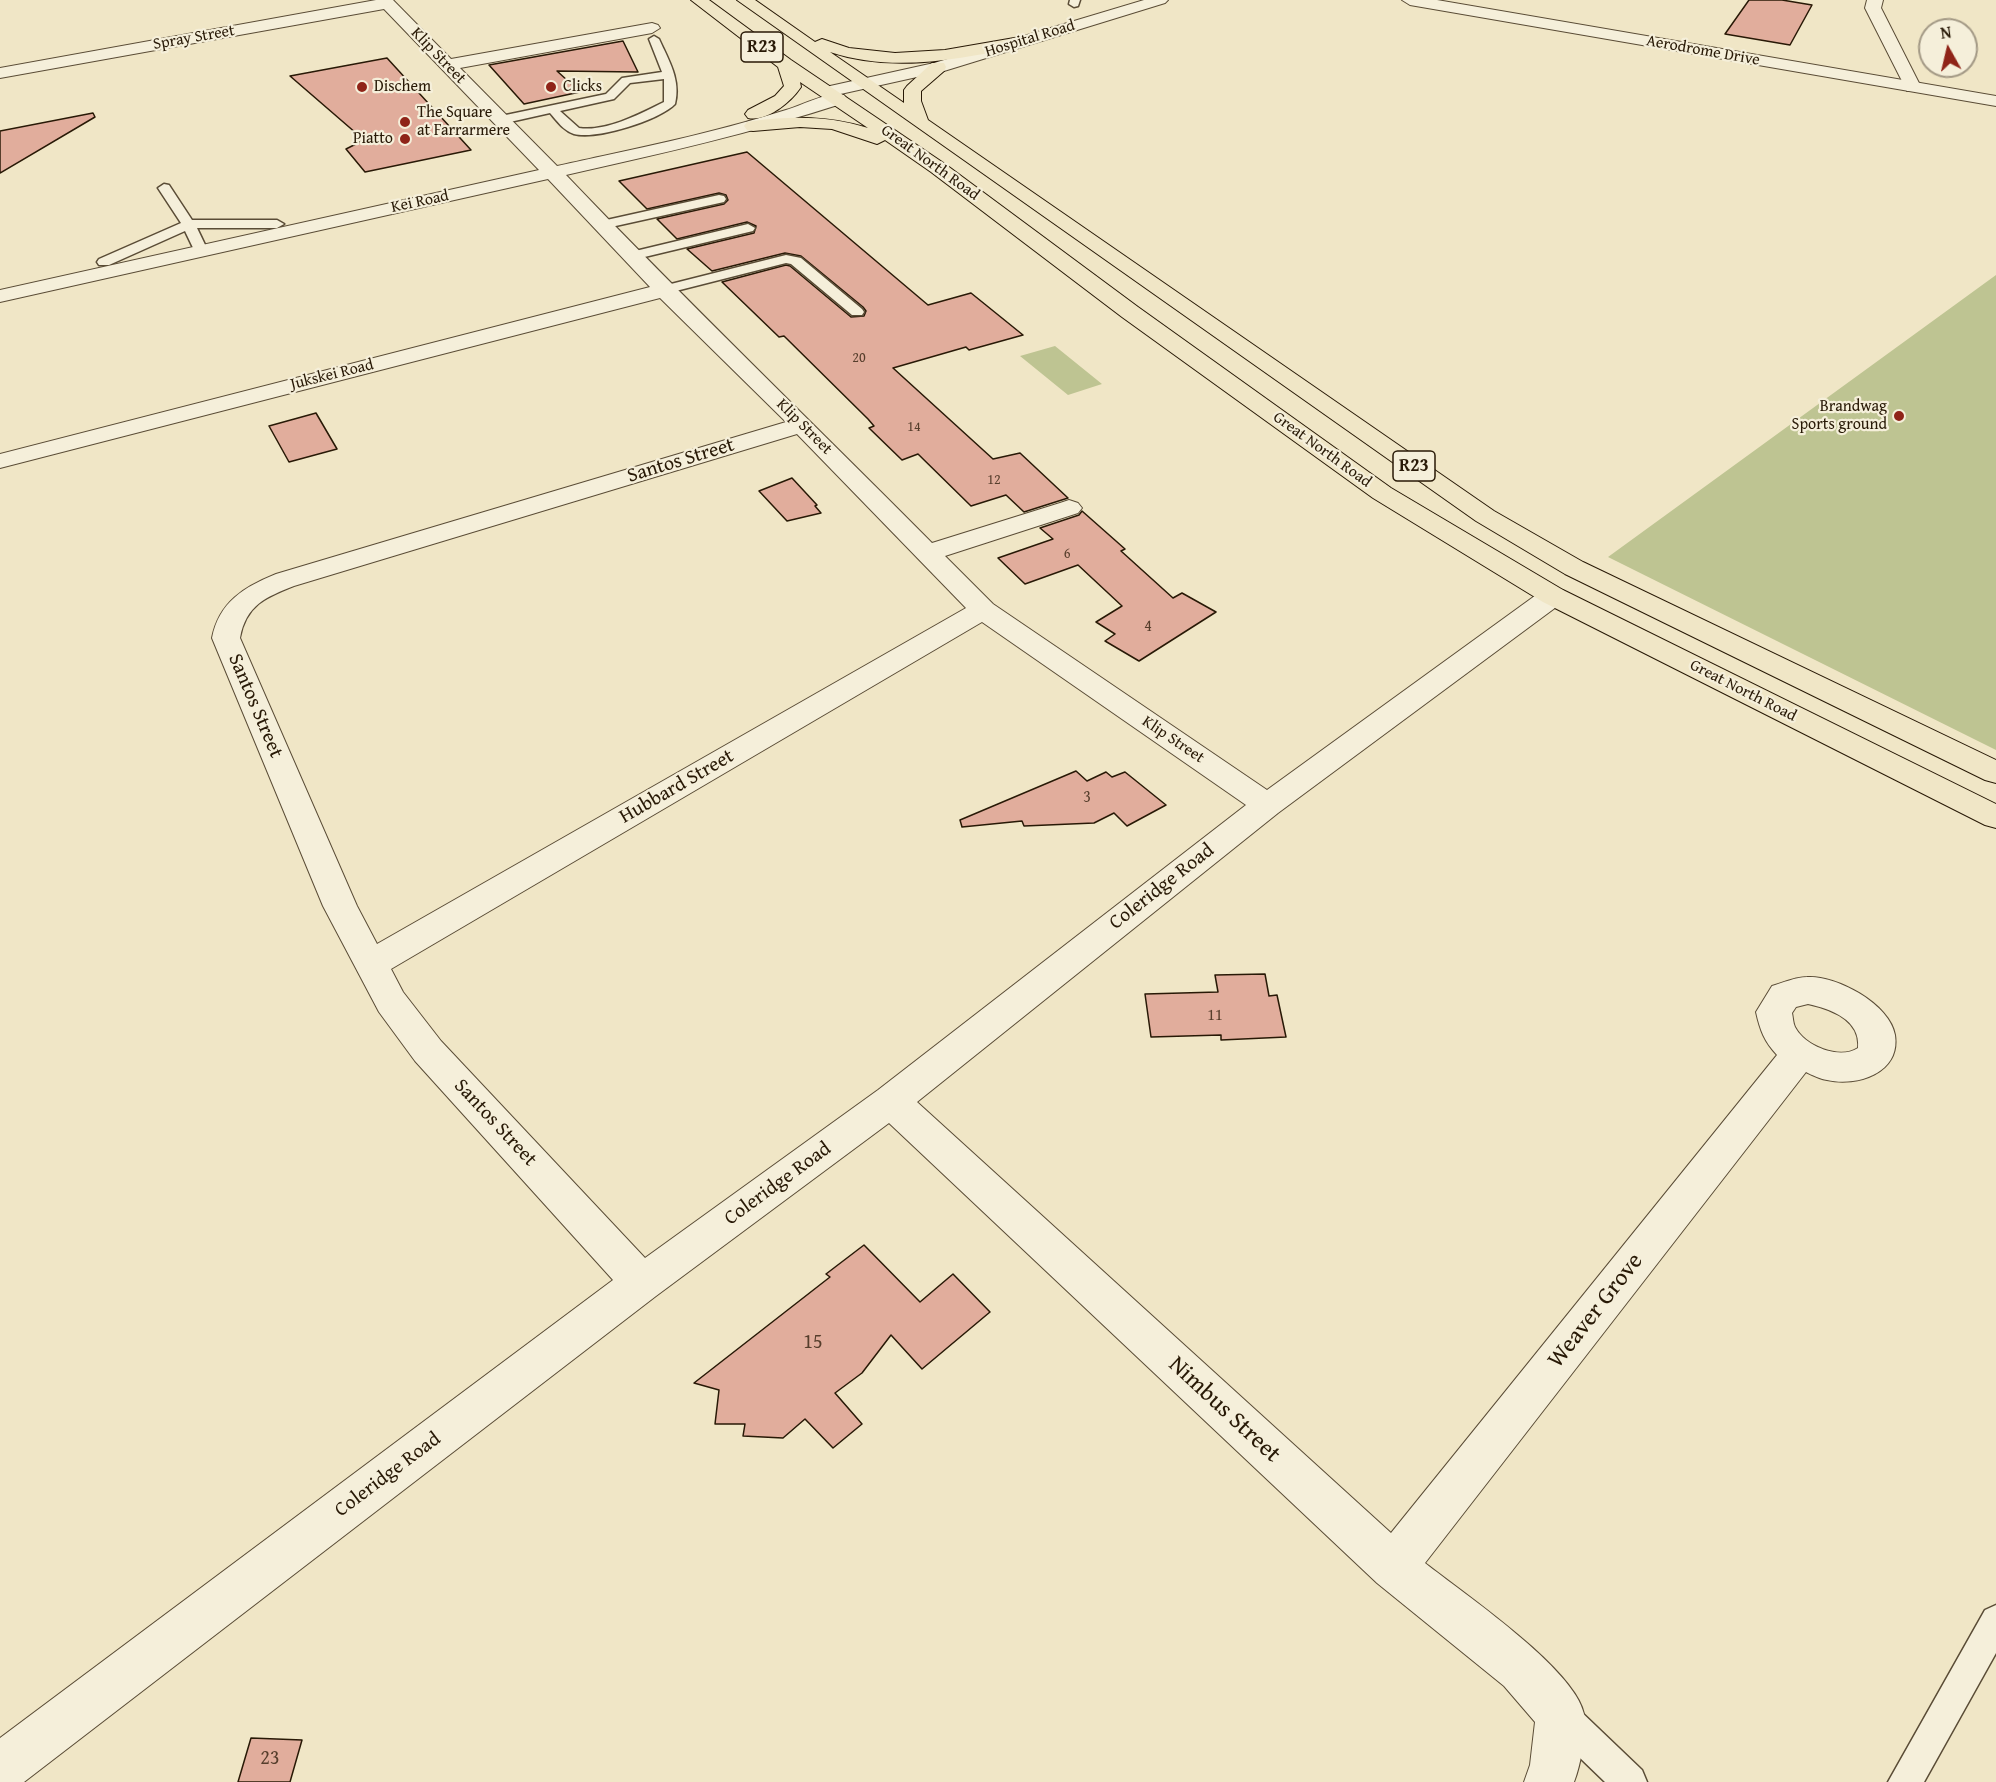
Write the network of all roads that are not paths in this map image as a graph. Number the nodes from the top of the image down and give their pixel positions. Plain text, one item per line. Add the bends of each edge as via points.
1 (699, 0) edge
2 (745, 0) edge
3 (1160, 0) edge
4 (1410, 0) edge
5 (1875, 0) edge
6 (386, 2) edge
7 (792, 32) junction
8 (653, 34) joint
9 (1020, 42) junction
10 (784, 64) junction
11 (448, 65) junction
12 (938, 67) junction
13 (0, 73) edge
14 (669, 75) junction
15 (868, 86) junction
16 (1913, 87) junction
17 (833, 95) junction
18 (1996, 101) edge
19 (624, 107) junction
20 (552, 109) junction
21 (501, 120) junction
22 (754, 120) junction
23 (920, 121) junction
24 (938, 168) junction
25 (550, 169) junction
26 (164, 188) dead end
27 (719, 199) dead end
28 (602, 225) junction
29 (748, 228) dead end
30 (193, 235) junction
31 (632, 256) junction
32 (0, 287) edge
33 (664, 290) junction
34 (0, 296) edge
35 (857, 312) dead end
36 (802, 424) junction
37 (0, 461) edge
38 (1069, 508) dead end
39 (928, 553) junction
40 (1553, 596) junction
41 (983, 610) junction
42 (1996, 773) edge
43 (1267, 805) junction
44 (1996, 817) edge
45 (371, 964) junction
46 (1799, 1054) dead end
47 (891, 1101) junction
48 (642, 1283) junction
49 (1393, 1567) junction
50 (1996, 1621) edge
51 (1560, 1715) junction
52 (0, 1769) edge
53 (1549, 1782) edge
54 (1630, 1782) edge
55 (1905, 1782) edge

1 - 10 main road, Great North Road / R23
2 - 7 main road, Great North Road / R23
3 - 9 street, Hospital Road
4 - 16 street, Aerodrome Drive
5 - 16 street via 1876,14
6 - 11 street, Klip Street
6 - 13 street, Spray Street
7 - 9 main road via 841,51 887,58 943,56
7 - 15 main road, Great North Road / R23
8 - 11 street
8 - 14 lane
9 - 12 street, Hospital Road
10 - 17 main road, Great North Road / R23
10 - 22 main road via 793,87
11 - 21 street, Klip Street
12 - 15 street, Hospital Road
12 - 23 main road via 913,90 912,101
14 - 19 lane via 626,80
14 - 19 lane via 673,95 669,104
15 - 17 street, Hospital Road
15 - 23 main road, Great North Road / R23
16 - 18 street, Aerodrome Drive
17 - 22 street, Kei Road
17 - 24 main road, Great North Road / R23
19 - 20 lane
19 - 20 lane via 599,130 580,132
20 - 21 lane
21 - 25 street, Klip Street
22 - 24 main road via 849,127
22 - 25 street, Kei Road
23 - 42 main road, Great North Road / R23 via 1513,533 1574,568
24 - 40 main road, Great North Road / R23 via 1382,493
25 - 28 street, Klip Street
25 - 30 street, Kei Road
25 - 30 street, Kei Road via 277,224
26 - 30 lane
27 - 28 lane
28 - 31 street, Klip Street
29 - 31 lane
30 - 32 street, Kei Road
30 - 34 street, Kei Road
31 - 33 street, Klip Street
33 - 35 lane via 786,259 796,261
33 - 36 street, Klip Street
33 - 37 street, Jukskei Road
36 - 39 street, Klip Street
36 - 45 street, Santos Street via 285,580 242,603 228,621 226,638 340,906
38 - 39 street
39 - 41 street, Klip Street
40 - 43 street, Coleridge Road
40 - 44 main road, Great North Road / R23
41 - 43 street, Klip Street
41 - 45 street, Hubbard Street
43 - 47 street, Coleridge Road
45 - 48 street, Santos Street via 391,1002 428,1050
46 - 49 street, Weaver Grove
47 - 48 street, Coleridge Road
47 - 49 street, Nimbus Street
48 - 52 street, Coleridge Road
49 - 51 street, Nimbus Street via 1521,1669
50 - 55 lane
51 - 53 street via 1555,1765
51 - 54 lane

